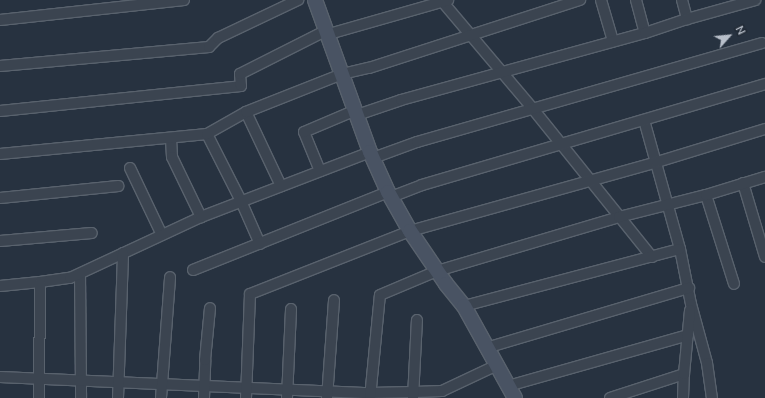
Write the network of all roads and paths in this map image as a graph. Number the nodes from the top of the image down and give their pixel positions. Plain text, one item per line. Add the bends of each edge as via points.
1 (184, 0) edge
2 (298, 0) edge
3 (580, 0) edge
4 (601, 0) edge
5 (636, 0) edge
6 (682, 0) edge
7 (755, 0) edge
8 (319, 1) edge
9 (444, 1) edge
10 (100, 4) edge
11 (727, 4) edge
12 (686, 19) junction
13 (0, 20) edge
14 (328, 32) junction
15 (645, 33) junction
16 (470, 34) junction
17 (613, 41) junction
18 (762, 43) dead end
19 (0, 66) edge
20 (501, 72) junction
21 (342, 74) junction
22 (765, 84) edge
23 (532, 109) junction
24 (0, 110) edge
25 (246, 112) junction
26 (357, 112) junction
27 (644, 120) junction
28 (765, 129) edge
29 (207, 134) junction
30 (171, 138) junction
31 (561, 144) junction
32 (0, 154) edge
33 (372, 155) junction
34 (657, 162) junction
35 (130, 168) dead end
36 (320, 171) junction
37 (765, 177) edge
38 (590, 181) junction
39 (743, 183) junction
40 (118, 186) dead end
41 (281, 186) junction
42 (389, 195) junction
43 (706, 195) junction
44 (0, 198) edge
45 (241, 201) junction
46 (666, 204) junction
47 (201, 217) junction
48 (619, 217) junction
49 (410, 231) junction
50 (92, 233) dead end
51 (162, 234) junction
52 (0, 241) edge
53 (260, 244) junction
54 (680, 249) junction
55 (123, 253) junction
56 (652, 256) junction
57 (765, 257) edge
58 (193, 270) dead end
59 (437, 271) junction
60 (80, 274) junction
61 (170, 277) dead end
62 (40, 282) junction
63 (734, 284) dead end
64 (0, 286) edge
65 (689, 288) junction
66 (334, 300) dead end
67 (691, 304) junction
68 (464, 306) junction
69 (210, 308) dead end
70 (292, 310) dead end
71 (417, 320) dead end
72 (688, 335) junction
73 (486, 348) junction
74 (497, 365) junction
75 (684, 374) junction
76 (0, 377) edge
77 (39, 378) junction
78 (82, 381) junction
79 (119, 384) junction
80 (161, 385) junction
81 (205, 385) junction
82 (508, 386) junction
83 (246, 393) edge
84 (288, 394) edge
85 (328, 394) edge
86 (442, 394) edge
87 (370, 395) edge
88 (414, 395) edge
89 (39, 398) edge
90 (81, 398) edge
91 (118, 398) edge
92 (161, 398) edge
93 (204, 398) edge
94 (514, 398) edge
95 (610, 398) edge
96 (683, 398) edge
97 (712, 398) edge

1 - 10 street
2 - 19 street via 218,38 209,47
3 - 16 street
4 - 17 street
5 - 15 street
6 - 12 street
7 - 11 street
8 - 14 street
9 - 14 street via 358,27
9 - 16 street
10 - 13 street
11 - 12 street
12 - 15 street
14 - 21 street
14 - 24 street via 240,74 241,86
15 - 17 street
16 - 20 street
16 - 21 street via 368,68
17 - 20 street
18 - 23 street
20 - 23 street
20 - 26 street
21 - 25 street
21 - 26 street
22 - 27 street
23 - 31 street
23 - 33 street
25 - 29 street
25 - 41 street
26 - 33 street
26 - 36 street via 304,132
27 - 31 street
27 - 34 street
28 - 34 street
29 - 30 street
29 - 45 street
30 - 32 street
30 - 47 street via 172,157
31 - 38 street
31 - 42 street
33 - 36 street
33 - 42 street
34 - 38 street
34 - 46 street
35 - 51 street
36 - 41 street
37 - 39 street
38 - 48 street
38 - 49 street
39 - 43 street
39 - 57 street
40 - 44 street
41 - 45 street
42 - 49 street
42 - 53 street
43 - 46 street
43 - 63 street
45 - 47 street
45 - 53 street
46 - 48 street
46 - 54 street
47 - 51 street
48 - 56 street
48 - 59 street
49 - 59 street
49 - 83 street via 250,294
50 - 52 street
51 - 55 street
53 - 58 street
54 - 56 street
54 - 65 street
55 - 60 street
55 - 79 street
56 - 68 street
59 - 68 street
59 - 87 street via 380,295
60 - 62 street via 66,279
60 - 78 street
61 - 80 street
62 - 64 street
62 - 77 street
65 - 67 street
65 - 73 street
66 - 85 street
67 - 72 street
67 - 97 street via 707,363
68 - 73 street
69 - 81 street
70 - 84 street
71 - 88 street
72 - 75 street
72 - 82 street
73 - 74 street
74 - 82 street
74 - 86 street
75 - 95 street
75 - 96 street
76 - 77 street
77 - 78 street
77 - 89 street
78 - 79 street
78 - 90 street
79 - 80 street
79 - 91 street
80 - 81 street
80 - 92 street
81 - 83 street
81 - 93 street
82 - 94 street
83 - 84 street
84 - 85 street
85 - 87 street
86 - 88 street
87 - 88 street

